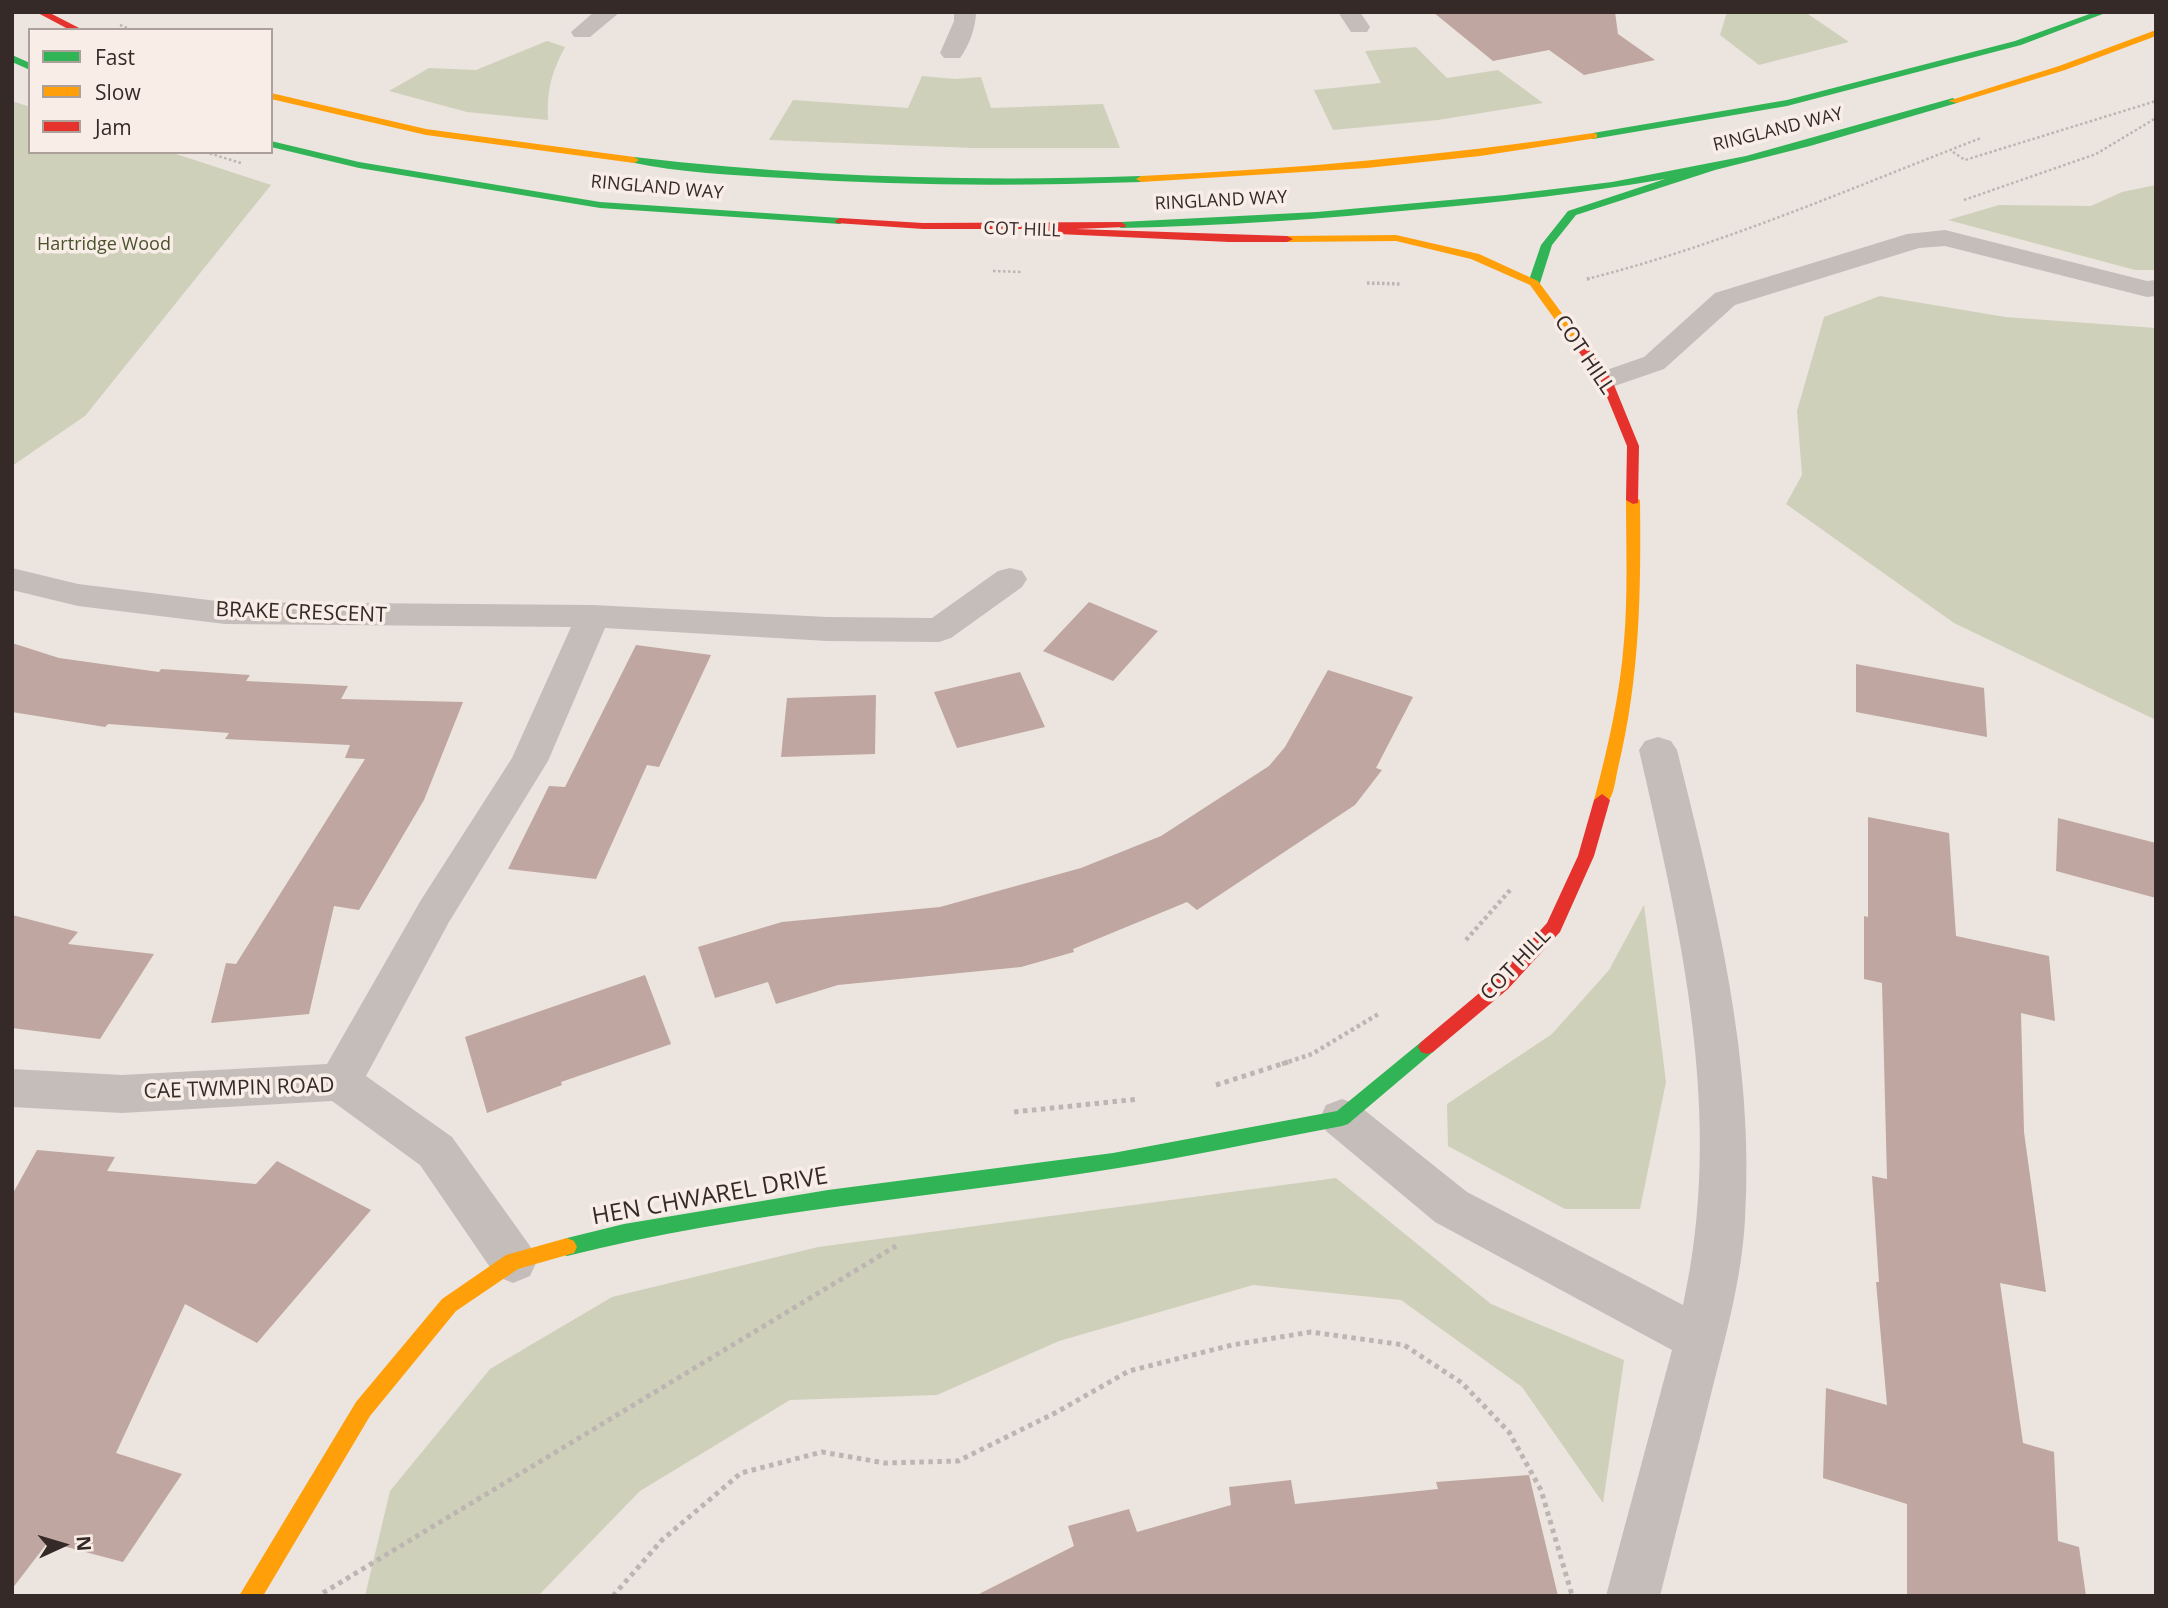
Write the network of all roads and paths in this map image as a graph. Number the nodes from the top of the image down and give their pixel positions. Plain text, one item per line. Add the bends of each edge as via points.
1 (40, 12) edge
2 (609, 12) edge
3 (965, 12) edge
4 (2104, 12) edge
5 (74, 28) edge
6 (582, 32) dead end
7 (2156, 33) edge
8 (952, 53) dead end
9 (12, 58) edge
10 (28, 66) edge
11 (273, 96) edge
12 (2156, 101) edge
13 (273, 144) edge
14 (1952, 151) dead end
15 (211, 154) edge
16 (233, 162) dead end
17 (1716, 166) junction
18 (923, 226) junction
19 (1534, 283) junction
20 (2156, 288) edge
21 (1606, 380) junction
22 (12, 579) edge
23 (1010, 579) dead end
24 (593, 616) junction
25 (1658, 750) dead end
26 (1517, 883) dead end
27 (1464, 943) dead end
28 (1382, 1012) dead end
29 (340, 1082) junction
30 (12, 1088) edge
31 (1203, 1089) dead end
32 (1150, 1097) dead end
33 (1014, 1112) dead end
34 (1342, 1118) junction
35 (901, 1243) dead end
36 (513, 1261) junction
37 (1700, 1339) junction
38 (250, 1596) edge
39 (319, 1596) edge
40 (613, 1596) edge
41 (1572, 1596) edge
42 (1633, 1596) edge

1 - 5 main road
2 - 6 street
3 - 8 street
4 - 11 main road, RINGLAND WAY via 2018,43 1787,103 1490,153 1276,174 1078,182 713,171 426,132
7 - 17 main road, RINGLAND WAY via 2062,68 1840,135
9 - 10 main road
12 - 14 path via 1965,160
13 - 18 main road, RINGLAND WAY via 359,165 600,205
15 - 16 path
17 - 18 main road, RINGLAND WAY via 1538,195 1339,214 1188,224
17 - 19 main road via 1572,213 1542,250
18 - 19 main road, COT HILL via 1229,239 1396,238 1475,256
19 - 21 main road, COT HILL
20 - 21 street via 1945,238 1917,240 1725,299 1654,363
21 - 34 main road, COT HILL via 1633,446 1633,619 1615,752 1586,856 1554,928 1502,984
22 - 24 street, BRAKE CRESCENT via 78,595 225,613
23 - 24 street, BRAKE CRESCENT via 939,630 827,629
24 - 29 street via 529,761 435,911
25 - 37 street via 1691,886 1715,1024 1724,1132 1722,1220
26 - 27 path
28 - 31 path via 1311,1054
29 - 30 street, CAE TWMPIN ROAD via 122,1094
29 - 36 street, CAE TWMPIN ROAD via 436,1151
32 - 33 path
34 - 36 main road, HEN CHWAREL DRIVE via 1113,1161 828,1198 624,1233
34 - 37 street via 1451,1207
35 - 39 path
36 - 38 main road, HEN CHWAREL DRIVE via 449,1306 363,1409
37 - 42 street
40 - 41 path via 662,1540 741,1473 822,1452 886,1463 958,1461 1129,1371 1232,1345 1311,1332 1404,1345 1462,1382 1509,1432 1541,1490

